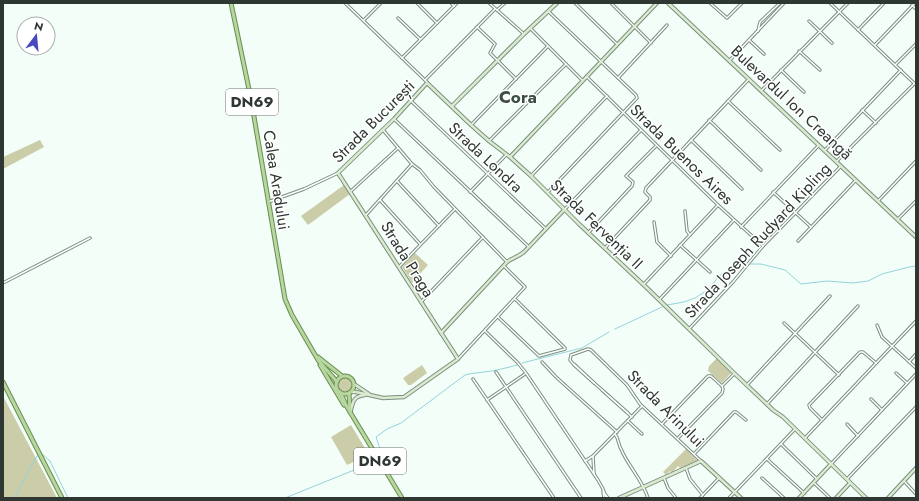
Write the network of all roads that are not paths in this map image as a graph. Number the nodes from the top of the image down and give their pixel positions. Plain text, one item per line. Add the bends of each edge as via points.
1 (231, 3) edge
2 (345, 3) edge
3 (352, 3) edge
4 (381, 3) edge
5 (416, 3) edge
6 (451, 3) edge
7 (457, 3) edge
8 (489, 3) edge
9 (505, 3) edge
10 (557, 3) edge
11 (575, 3) edge
12 (612, 3) edge
13 (657, 3) edge
14 (668, 3) edge
15 (710, 3) edge
16 (742, 3) edge
17 (780, 3) edge
18 (784, 3) edge
19 (830, 3) edge
20 (848, 3) edge
21 (884, 3) edge
22 (915, 3) edge
23 (912, 5) junction
24 (454, 6) junction
25 (349, 7) junction
26 (916, 9) edge
27 (496, 10) junction
28 (839, 11) junction
29 (549, 12) junction
30 (398, 18) dead end
31 (363, 21) junction
32 (809, 21) dead end
33 (437, 23) junction
34 (634, 25) junction
35 (667, 26) dead end
36 (477, 27) junction
37 (530, 28) junction
38 (858, 30) junction
39 (819, 31) junction
40 (758, 32) junction
41 (524, 34) junction
42 (421, 39) junction
43 (749, 40) junction
44 (651, 43) junction
45 (832, 43) dead end
46 (617, 44) junction
47 (916, 44) edge
48 (874, 45) junction
49 (548, 46) junction
50 (800, 51) junction
51 (764, 54) dead end
52 (402, 58) junction
53 (730, 60) junction
54 (498, 61) junction
55 (600, 61) junction
56 (566, 64) junction
57 (895, 65) junction
58 (781, 70) junction
59 (820, 70) dead end
60 (901, 70) junction
61 (586, 76) junction
62 (618, 78) junction
63 (516, 79) junction
64 (749, 79) junction
65 (425, 80) junction
66 (582, 80) junction
67 (427, 83) junction
68 (915, 84) edge
69 (761, 90) junction
70 (804, 92) dead end
71 (607, 96) junction
72 (411, 101) junction
73 (728, 101) junction
74 (452, 106) junction
75 (862, 110) junction
76 (624, 113) junction
77 (394, 119) junction
78 (709, 120) junction
79 (876, 123) junction
80 (471, 125) junction
81 (383, 130) junction
82 (641, 130) junction
83 (691, 140) junction
84 (489, 141) junction
85 (656, 145) junction
86 (819, 145) junction
87 (398, 148) junction
88 (780, 150) dead end
89 (824, 150) junction
90 (506, 155) junction
91 (510, 157) junction
92 (672, 161) junction
93 (837, 161) junction
94 (916, 161) edge
95 (412, 164) junction
96 (842, 166) junction
97 (761, 170) dead end
98 (338, 173) junction
99 (488, 174) junction
100 (531, 176) junction
101 (856, 180) junction
102 (397, 181) junction
103 (742, 189) dead end
104 (351, 191) junction
105 (470, 192) junction
106 (548, 192) junction
107 (773, 192) junction
108 (380, 200) junction
109 (878, 200) junction
110 (916, 201) edge
111 (268, 202) junction
112 (718, 205) junction
113 (455, 209) junction
114 (564, 210) junction
115 (685, 211) dead end
116 (796, 213) junction
117 (366, 215) junction
118 (898, 219) junction
119 (734, 220) junction
120 (654, 222) dead end
121 (439, 226) junction
122 (741, 226) junction
123 (811, 227) junction
124 (546, 229) junction
125 (588, 233) junction
126 (690, 235) junction
127 (483, 237) junction
128 (916, 237) edge
129 (90, 238) dead end
130 (798, 241) dead end
131 (421, 245) junction
132 (680, 245) junction
133 (763, 246) junction
134 (529, 247) junction
135 (605, 249) junction
136 (670, 256) junction
137 (696, 260) junction
138 (507, 262) junction
139 (504, 266) junction
140 (399, 267) junction
141 (710, 272) dead end
142 (3, 283) edge
143 (643, 284) junction
144 (830, 296) dead end
145 (515, 299) junction
146 (659, 300) junction
147 (420, 302) junction
148 (858, 306) dead end
149 (498, 317) junction
150 (916, 321) edge
151 (784, 323) dead end
152 (877, 325) dead end
153 (689, 328) junction
154 (485, 331) junction
155 (441, 333) junction
156 (796, 334) junction
157 (893, 347) junction
158 (815, 352) junction
159 (315, 354) junction
160 (916, 354) edge
161 (458, 359) junction
162 (542, 362) dead end
163 (909, 362) junction
164 (876, 363) junction
165 (916, 368) edge
166 (496, 372) dead end
167 (526, 373) junction
168 (896, 373) dead end
169 (734, 374) junction
170 (916, 374) edge
171 (839, 375) junction
172 (342, 376) junction
173 (473, 379) dead end
174 (3, 382) edge
175 (337, 382) junction
176 (907, 383) junction
177 (354, 384) junction
178 (722, 386) junction
179 (747, 386) junction
180 (507, 387) junction
181 (340, 392) junction
182 (350, 392) junction
183 (370, 395) junction
184 (872, 399) dead end
185 (487, 400) junction
186 (767, 404) junction
187 (642, 406) junction
188 (916, 407) edge
189 (882, 410) junction
190 (350, 412) junction
191 (632, 417) junction
192 (746, 420) dead end
193 (821, 420) junction
194 (628, 421) junction
195 (662, 424) junction
196 (847, 424) dead end
197 (795, 429) junction
198 (616, 433) junction
199 (642, 434) dead end
200 (858, 436) junction
201 (678, 438) junction
202 (805, 438) junction
203 (781, 444) junction
204 (694, 454) junction
205 (594, 456) junction
206 (767, 459) junction
207 (701, 461) junction
208 (585, 462) junction
209 (831, 464) junction
210 (686, 468) junction
211 (916, 468) edge
212 (594, 474) junction
213 (664, 478) junction
214 (719, 478) junction
215 (762, 478) dead end
216 (818, 479) junction
217 (847, 479) junction
218 (904, 481) junction
219 (814, 483) junction
220 (850, 483) junction
221 (644, 486) junction
222 (603, 489) junction
223 (734, 492) junction
224 (804, 493) junction
225 (916, 494) edge
226 (703, 495) junction
227 (62, 498) edge
228 (402, 498) edge
229 (554, 498) edge
230 (581, 498) edge
231 (606, 498) edge
232 (619, 498) edge
233 (648, 498) edge
234 (676, 498) edge
235 (700, 498) edge
236 (729, 498) edge
237 (741, 498) edge
238 (784, 498) edge
239 (800, 498) edge
240 (830, 498) edge
241 (836, 498) edge
242 (866, 498) edge
243 (888, 498) edge

1 - 111 main road, Calea Aradului / DN69 via 251,99
2 - 25 street, Strada Fervenția II
3 - 25 street
4 - 31 street
5 - 33 street
6 - 24 street
7 - 24 street
8 - 27 street
9 - 27 street, Strada București
10 - 29 street
11 - 46 street
12 - 34 street
13 - 34 street
14 - 53 street, Bulevardul Ion Creangă
15 - 16 street via 727,18
17 - 40 street via 760,22
18 - 40 street
19 - 28 street
20 - 28 street
21 - 38 street
22 - 23 street
23 - 26 street
23 - 48 street
24 - 33 street
25 - 31 street, Strada Fervenția II
27 - 36 street, Strada București
27 - 41 street
28 - 38 street
28 - 39 street
29 - 37 street
29 - 55 street
30 - 42 street
31 - 52 street, Strada Fervenția II
32 - 39 street
33 - 42 street
34 - 44 street
34 - 46 street
35 - 44 street
36 - 54 street via 495,44 489,52
36 - 65 street, Strada București
37 - 41 street
37 - 49 street
38 - 48 street
39 - 45 street
39 - 50 street
40 - 43 street
41 - 54 street
42 - 52 street
43 - 51 street
43 - 53 street
44 - 62 street
46 - 55 street
47 - 57 street
48 - 57 street
49 - 56 street
49 - 63 street
50 - 58 street
50 - 59 street
52 - 65 street, Strada Fervenția II
53 - 64 street, Bulevardul Ion Creangă
54 - 63 street
54 - 74 street
55 - 61 street
55 - 62 street
56 - 66 street
56 - 84 street
57 - 60 street
58 - 69 street
58 - 70 street
60 - 68 street
60 - 75 street
61 - 66 street
61 - 71 street, Strada Buenos Aires
62 - 76 street via 637,98
63 - 80 street
64 - 69 street, Bulevardul Ion Creangă
64 - 73 street
65 - 67 street, Strada Fervenția II
66 - 91 street
67 - 72 street, Strada București
67 - 74 street, Strada Fervenția II
68 - 79 street
69 - 86 street, Bulevardul Ion Creangă
71 - 76 street, Strada Buenos Aires
71 - 100 street
72 - 77 street, Strada București
72 - 99 street, Strada Londra
73 - 78 street
73 - 88 street
74 - 80 street, Strada Fervenția II
75 - 79 street
75 - 89 street
76 - 82 street, Strada Buenos Aires
76 - 106 street
77 - 81 street, Strada București
77 - 105 street
78 - 83 street
78 - 97 street
79 - 93 street
80 - 84 street, Strada Fervenția II
81 - 87 street
81 - 98 street, Strada București
82 - 85 street, Strada Buenos Aires
82 - 114 street
83 - 92 street
83 - 103 street
84 - 90 street, Strada Fervenția II
85 - 92 street, Strada Buenos Aires
85 - 125 street via 626,176 633,182 632,186
86 - 89 street, Bulevardul Ion Creangă
86 - 107 street
87 - 95 street
87 - 104 street
89 - 93 street, Bulevardul Ion Creangă
90 - 91 street, Strada Fervenția II
90 - 99 street
91 - 100 street, Strada Fervenția II
92 - 112 street, Strada Buenos Aires
92 - 135 street via 646,188 645,192 650,200
93 - 96 street, Bulevardul Ion Creangă
94 - 109 street
95 - 102 street
95 - 113 street
96 - 101 street, Bulevardul Ion Creangă
96 - 116 street, Strada Joseph Rudyard Kipling
98 - 104 street, Strada Praga
98 - 111 street, Strada București
99 - 105 street
99 - 124 street, Strada Londra
100 - 106 street, Strada Fervenția II
101 - 109 street, Bulevardul Ion Creangă
101 - 123 street
102 - 108 street
102 - 121 street
104 - 117 street, Strada Praga
105 - 134 street
106 - 114 street, Strada Fervenția II
107 - 116 street
107 - 122 street
108 - 117 street
108 - 131 street
109 - 118 street, Bulevardul Ion Creangă
110 - 118 street
111 - 159 main road, Calea Aradului / DN69 via 285,299
112 - 119 street, Strada Buenos Aires
112 - 126 street
113 - 121 street
113 - 127 street
114 - 124 street
114 - 125 street, Strada Fervenția II
115 - 126 street
116 - 123 street
116 - 133 street, Strada Joseph Rudyard Kipling
117 - 140 street, Strada Praga
118 - 128 street, Bulevardul Ion Creangă
119 - 122 street, Strada Buenos Aires
119 - 137 street
120 - 136 street via 657,242
121 - 131 street
122 - 133 street, Strada Buenos Aires
123 - 130 street
124 - 134 street
125 - 135 street, Strada Fervenția II
126 - 132 street
127 - 138 street
127 - 147 street
129 - 142 street
131 - 140 street
132 - 136 street
132 - 137 street
133 - 153 street, Strada Joseph Rudyard Kipling
134 - 138 street via 518,257
135 - 143 street, Strada Fervenția II
136 - 143 street
137 - 141 street
137 - 146 street
138 - 139 street
139 - 145 street via 525,287
139 - 155 street
140 - 147 street, Strada Praga
143 - 146 street, Strada Fervenția II
144 - 156 street
145 - 149 street
145 - 149 street via 565,349 540,356
146 - 153 street, Strada Fervenția II
147 - 155 street, Strada Praga
148 - 158 street
149 - 154 street
150 - 157 street
151 - 156 street
152 - 157 street via 882,337
153 - 169 street, Strada Fervenția II
154 - 161 street
154 - 167 street
155 - 161 street, Strada Praga
156 - 158 street
156 - 179 street
157 - 163 street
157 - 164 street
158 - 171 street
158 - 186 street
159 - 172 main road, Calea Aradului / DN69
159 - 175 main road, Calea Aradului / DN69
159 - 190 main road, DN69
160 - 163 street
161 - 183 street via 404,397 389,399
162 - 198 street
163 - 165 street
164 - 171 street via 862,352
164 - 193 street
166 - 180 street
167 - 180 street
167 - 208 street
168 - 176 street
169 - 178 street
169 - 179 street, Strada Fervenția II
170 - 176 street
171 - 193 street via 810,406
172 - 175 main road
172 - 177 main road, DN69 via 349,377
173 - 185 street
174 - 227 main road
175 - 181 main road, DN69 via 336,387
176 - 189 street
177 - 182 main road, DN69
177 - 183 street
178 - 195 street via 708,376
178 - 201 street via 722,393
179 - 186 street, Strada Fervenția II
180 - 185 street
180 - 230 street
181 - 182 main road
181 - 190 main road, DN69
182 - 183 street
182 - 190 main road, DN69
183 - 190 street via 357,397
184 - 189 street
185 - 229 street
186 - 197 street, Strada Fervenția II
187 - 191 street
187 - 191 street, Strada Arinului via 627,385 590,350 570,356 573,364
187 - 195 street, Strada Arinului
188 - 217 street
189 - 200 street
190 - 228 main road, DN69
191 - 194 street
192 - 204 street via 734,412
193 - 202 street
194 - 198 street
194 - 199 street
195 - 201 street, Strada Arinului
196 - 200 street
197 - 202 street, Strada Fervenția II
197 - 203 street
198 - 205 street
198 - 221 street via 620,448
200 - 209 street
201 - 204 street, Strada Arinului
202 - 209 street, Strada Fervenția II
203 - 206 street
203 - 216 street
204 - 207 street, Strada Arinului
205 - 208 street
205 - 212 street
206 - 223 street
206 - 224 street
207 - 210 street
207 - 214 street, Strada Arinului
208 - 212 street
209 - 216 street
209 - 217 street, Strada Fervenția II
210 - 213 street
210 - 226 street via 690,479
211 - 218 street
212 - 222 street
213 - 221 street
213 - 234 street
214 - 223 street, Strada Arinului
214 - 226 street
215 - 238 street
216 - 219 street
217 - 220 street, Strada Fervenția II
218 - 225 street
218 - 243 street
219 - 224 street
219 - 240 street
220 - 241 street
220 - 242 street, Strada Fervenția II
221 - 232 street
221 - 233 street
222 - 231 street
222 - 231 street
223 - 236 street
223 - 237 street, Strada Arinului
224 - 239 street
226 - 235 street

